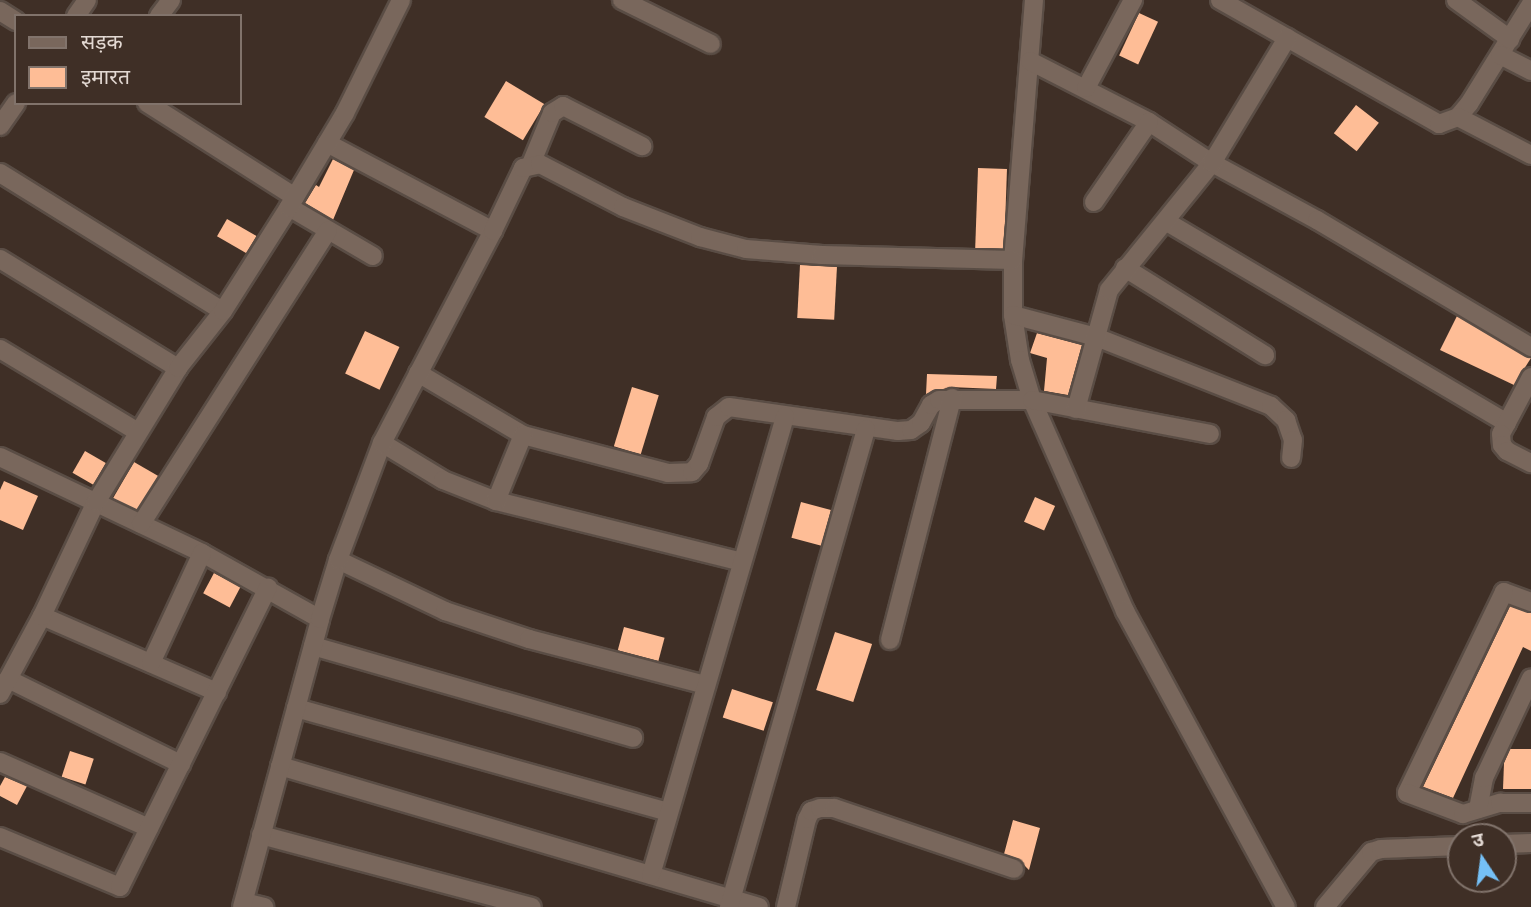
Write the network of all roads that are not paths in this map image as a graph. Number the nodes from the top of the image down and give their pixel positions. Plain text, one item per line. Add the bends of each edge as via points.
1 (401, 0) edge
2 (622, 0) edge
3 (1034, 0) edge
4 (1133, 0) edge
5 (1220, 0) edge
6 (1456, 0) edge
7 (1531, 4) edge
8 (1287, 38) junction
9 (711, 44) dead end
10 (1505, 47) junction
11 (1030, 61) junction
12 (1531, 71) edge
13 (1086, 88) junction
14 (15, 105) edge
15 (150, 105) edge
16 (1458, 117) junction
17 (1149, 122) junction
18 (0, 126) edge
19 (327, 143) junction
20 (642, 145) dead end
21 (1531, 155) edge
22 (1212, 163) junction
23 (531, 164) junction
24 (0, 173) edge
25 (292, 202) junction
26 (1094, 202) dead end
27 (1167, 222) junction
28 (328, 230) junction
29 (493, 231) junction
30 (373, 256) dead end
31 (0, 259) edge
32 (1013, 260) junction
33 (1125, 268) junction
34 (223, 311) junction
35 (1013, 314) junction
36 (1096, 337) junction
37 (1531, 347) edge
38 (0, 349) edge
39 (1265, 355) dead end
40 (178, 368) junction
41 (418, 373) junction
42 (1531, 377) edge
43 (952, 398) junction
44 (1032, 400) junction
45 (1076, 409) junction
46 (785, 416) junction
47 (1507, 423) junction
48 (866, 429) junction
49 (138, 432) junction
50 (1210, 434) dead end
51 (523, 435) junction
52 (382, 443) junction
53 (0, 457) edge
54 (1291, 458) dead end
55 (1531, 463) edge
56 (496, 501) junction
57 (96, 502) junction
58 (141, 524) junction
59 (202, 553) junction
60 (338, 560) junction
61 (742, 562) junction
62 (268, 588) junction
63 (1531, 602) edge
64 (42, 616) junction
65 (320, 619) junction
66 (890, 640) dead end
67 (313, 646) junction
68 (152, 663) junction
69 (1531, 678) edge
70 (706, 685) junction
71 (4, 686) edge
72 (217, 692) junction
73 (296, 708) junction
74 (633, 738) dead end
75 (0, 762) edge
76 (181, 764) junction
77 (280, 766) junction
78 (1531, 803) edge
79 (1478, 809) junction
80 (669, 812) junction
81 (149, 828) junction
82 (261, 835) junction
83 (0, 837) edge
84 (1447, 847) edge
85 (1014, 869) dead end
86 (651, 875) junction
87 (730, 903) edge
88 (243, 904) edge
89 (264, 907) edge
90 (531, 907) edge
91 (759, 907) edge
92 (786, 907) edge
93 (1286, 907) edge
94 (1325, 907) edge

1 - 19 street
2 - 9 street
3 - 11 street
4 - 13 street
5 - 8 street
6 - 10 street
7 - 10 street
8 - 16 street via 1428,119 1440,124
8 - 22 street
10 - 12 street
10 - 16 street
11 - 13 street
11 - 32 street
13 - 17 street
14 - 18 street
15 - 25 street
16 - 21 street
17 - 22 street
17 - 26 street
19 - 25 street
19 - 29 street
20 - 23 street via 563,106 552,113
22 - 27 street
22 - 37 street
23 - 29 street via 523,168
23 - 32 street via 540,164 623,207 746,249
24 - 34 street
25 - 28 street
25 - 34 street
27 - 33 street
27 - 47 street
28 - 30 street
28 - 58 street
29 - 41 street
31 - 40 street
32 - 35 street
33 - 36 street via 1109,290
33 - 39 street
34 - 40 street
35 - 36 street
35 - 44 street
36 - 45 street
36 - 54 street via 1271,406 1286,420 1293,440
38 - 49 street
40 - 49 street
41 - 51 street
41 - 52 street
42 - 47 street
43 - 44 street
43 - 48 street via 931,405 911,430
43 - 66 street
44 - 45 street
44 - 93 street via 1125,611
45 - 50 street
46 - 48 street
46 - 51 street via 736,407 722,410 699,464 682,474
46 - 61 street
47 - 55 street via 1502,445
48 - 87 street
49 - 57 street
51 - 56 street
52 - 56 street via 443,480
52 - 60 street
53 - 57 street
56 - 61 street
57 - 58 street
57 - 64 street
58 - 59 street
59 - 62 street
59 - 68 street
60 - 65 street
60 - 70 street via 445,611 529,639
61 - 70 street
62 - 65 street
62 - 72 street
63 - 79 street via 1504,592 1407,793 1463,814
64 - 68 street
64 - 71 street
65 - 67 street
67 - 73 street
67 - 74 street
68 - 72 street
69 - 79 street via 1484,778
70 - 80 street
71 - 76 street
72 - 76 street
73 - 77 street
73 - 80 street
75 - 81 street
76 - 81 street
77 - 82 street
77 - 86 street
78 - 79 street
80 - 86 street
81 - 83 street via 120,887
82 - 88 street
82 - 90 street
84 - 94 street via 1371,852
85 - 92 street via 834,808 820,808 811,811 807,819
86 - 87 street
87 - 91 street
88 - 89 street

